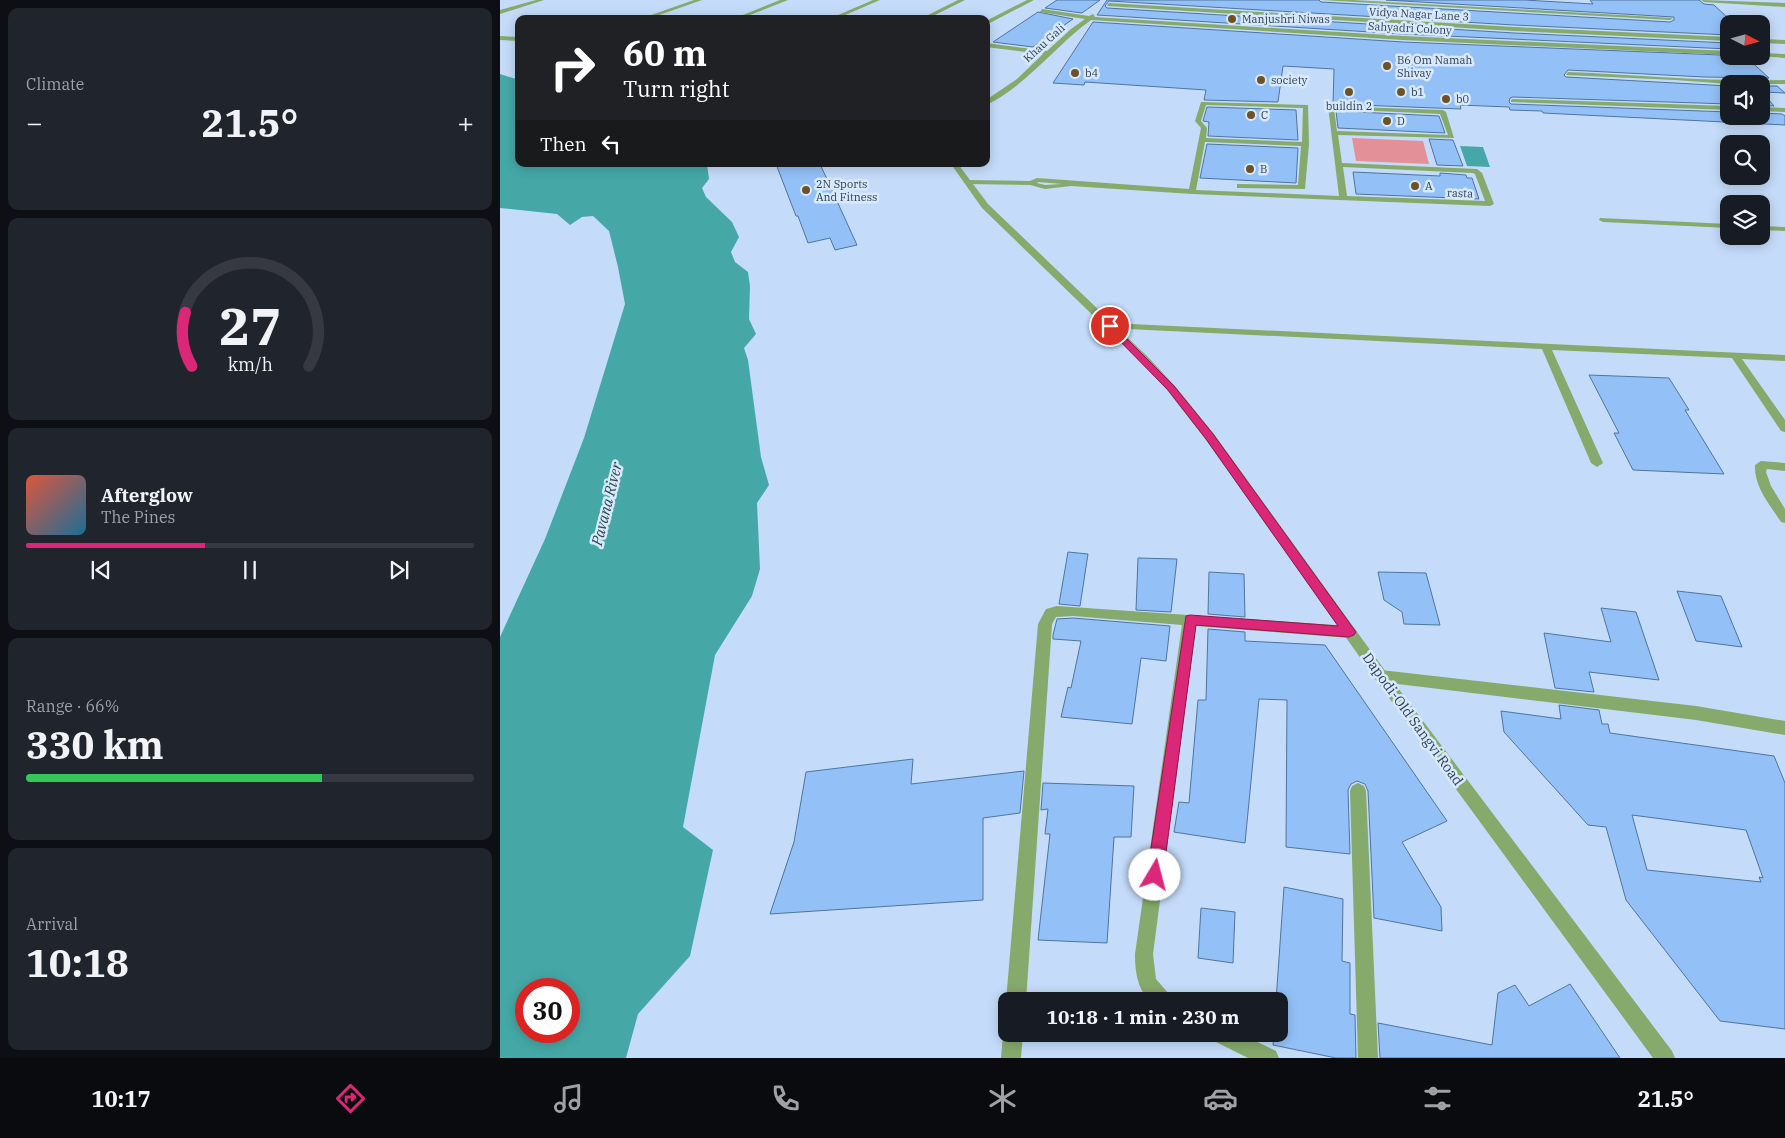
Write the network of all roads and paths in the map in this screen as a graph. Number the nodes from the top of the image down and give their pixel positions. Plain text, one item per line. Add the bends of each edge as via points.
1 (541, 0) edge
2 (699, 0) edge
3 (785, 0) edge
4 (877, 0) edge
5 (962, 0) edge
6 (1030, 0) edge
7 (1118, 0) edge
8 (1324, 0) edge
9 (1704, 0) edge
10 (1109, 5) junction
11 (1785, 5) edge
12 (1042, 11) dead end
13 (500, 12) edge
14 (654, 15) edge
15 (746, 15) edge
16 (841, 15) edge
17 (930, 15) edge
18 (1090, 18) junction
19 (1670, 18) dead end
20 (990, 21) edge
21 (500, 38) edge
22 (515, 39) edge
23 (1720, 39) edge
24 (1770, 41) edge
25 (1785, 42) edge
26 (990, 46) edge
27 (1046, 53) junction
28 (1720, 53) edge
29 (1770, 55) edge
30 (1785, 56) edge
31 (1568, 74) dead end
32 (1785, 82) edge
33 (990, 101) edge
34 (1513, 101) dead end
35 (1720, 108) edge
36 (1770, 109) edge
37 (1785, 110) edge
38 (1334, 133) junction
39 (1202, 140) junction
40 (1306, 144) junction
41 (1339, 165) junction
42 (956, 167) edge
43 (967, 182) junction
44 (1226, 185) dead end
45 (1192, 192) junction
46 (1343, 199) junction
47 (1603, 220) dead end
48 (1720, 226) edge
49 (1770, 228) edge
50 (1785, 229) edge
51 (1110, 326) junction
52 (1546, 347) junction
53 (1735, 356) junction
54 (1785, 358) edge
55 (1785, 428) edge
56 (1597, 463) dead end
57 (1785, 467) edge
58 (1785, 519) edge
59 (1190, 620) junction
60 (1349, 632) junction
61 (1381, 676) junction
62 (1785, 728) edge
63 (1358, 791) dead end
64 (1017, 992) edge
65 (1153, 992) edge
66 (1012, 1042) edge
67 (1237, 1042) edge
68 (1011, 1058) edge
69 (1269, 1058) edge
70 (1368, 1058) edge
71 (1665, 1058) edge

1 - 13 street
2 - 14 street
3 - 15 street
4 - 16 street
5 - 17 street
6 - 20 street
7 - 10 street, Khau Gali
8 - 19 street
9 - 11 street
10 - 18 street, Khau Gali
10 - 23 street, Vidya Nagar Lane 3
12 - 18 street, Sahyadri Colony
18 - 27 street, Khau Gali
18 - 28 street, Sahyadri Colony via 1403,38
21 - 22 street
24 - 25 street
26 - 27 street
27 - 33 street, Khau Gali
29 - 30 street
31 - 32 street via 1734,84
34 - 35 street
36 - 37 street
38 - 38 street via 1332,107 1441,112 1452,136
38 - 41 street
39 - 40 street
39 - 40 street via 1203,126 1198,121 1204,102 1303,105 1306,106
39 - 45 street
40 - 44 street via 1302,187
41 - 46 street
41 - 46 street, rasta via 1474,171 1478,173 1491,203
42 - 43 street, Dapodi-Old Sangvi Road
43 - 45 street, rasta via 1060,187 1071,184
43 - 51 street, Dapodi-Old Sangvi Road via 985,206
45 - 46 street, rasta
47 - 48 street
49 - 50 street
51 - 52 street
51 - 60 street, Dapodi-Old Sangvi Road via 1171,388 1210,436
52 - 53 street
52 - 56 street
53 - 54 street
53 - 55 street
57 - 58 street via 1761,465 1760,471
59 - 60 street
59 - 64 street via 1057,611 1048,617
59 - 65 street via 1144,954 1146,981
60 - 61 street, Dapodi-Old Sangvi Road
61 - 62 street via 1696,713
61 - 71 street, Dapodi-Old Sangvi Road
63 - 70 street
66 - 68 street
67 - 69 street

